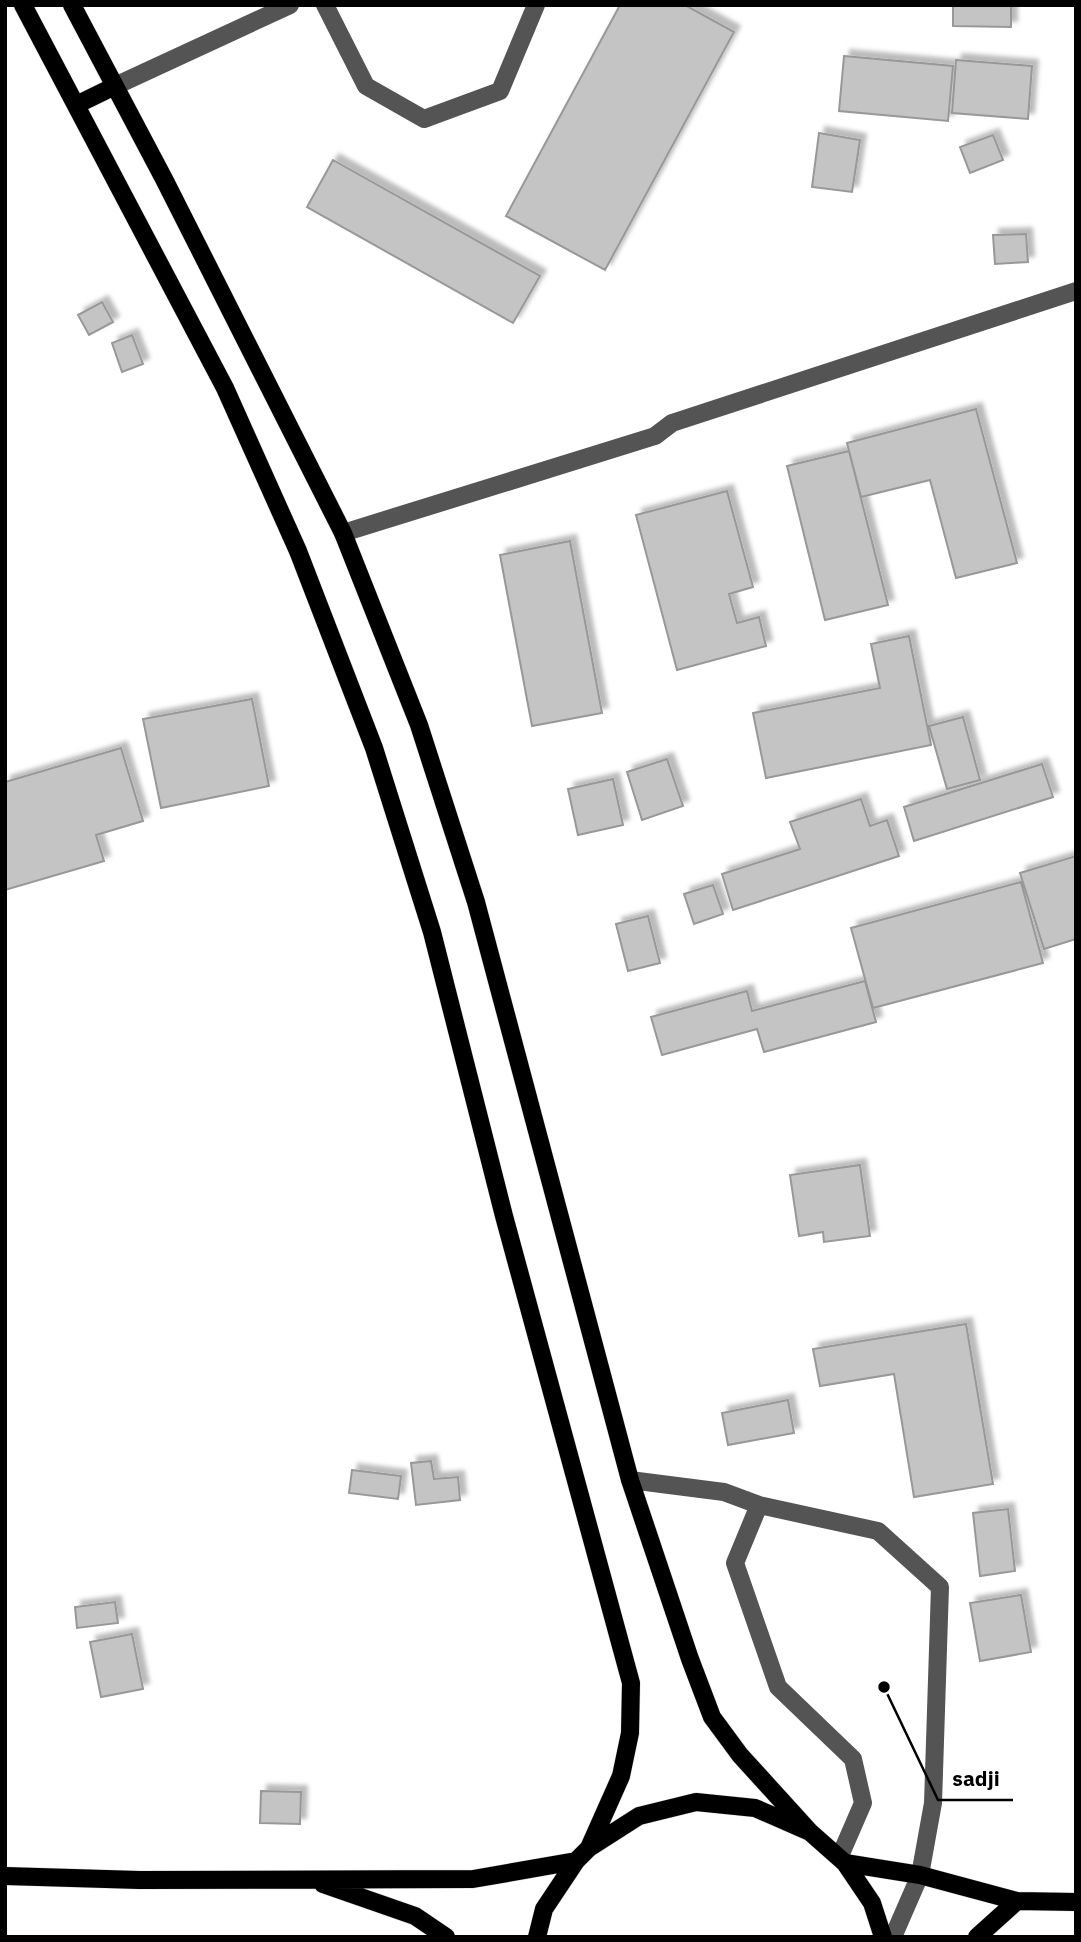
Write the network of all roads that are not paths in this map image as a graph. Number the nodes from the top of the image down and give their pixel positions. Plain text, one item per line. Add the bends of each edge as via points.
1 (23, 5) edge
2 (72, 5) edge
3 (290, 5) edge
4 (325, 5) edge
5 (536, 5) edge
6 (115, 86) junction
7 (76, 105) junction
8 (1076, 291) edge
9 (343, 533) junction
10 (630, 1480) junction
11 (759, 1506) junction
12 (810, 1832) junction
13 (582, 1855) junction
14 (842, 1860) junction
15 (920, 1875) junction
16 (5, 1876) edge
17 (310, 1880) junction
18 (1017, 1901) junction
19 (1076, 1902) edge
20 (446, 1937) edge
21 (537, 1937) edge
22 (883, 1937) edge
23 (893, 1937) edge
24 (977, 1937) edge

1 - 7 main road
2 - 6 main road
3 - 6 street
4 - 5 street via 366,86 424,119 500,91
6 - 7 main road
6 - 9 main road
7 - 13 main road via 225,388 298,551 374,748 432,932 631,1683 630,1733 621,1776
8 - 9 street via 672,423 655,436
9 - 10 main road via 419,725 476,902
10 - 11 street via 724,1492
10 - 12 main road via 712,1717
11 - 14 street via 735,1563 779,1687 853,1759 863,1803
11 - 15 street via 878,1531 940,1587 933,1803
12 - 13 main road via 755,1808 696,1802 639,1816
12 - 14 main road
13 - 17 main road via 473,1879
13 - 21 main road via 544,1909
14 - 15 main road
14 - 22 main road via 872,1903
15 - 18 main road
15 - 23 street
16 - 17 main road
17 - 20 main road via 415,1916
18 - 19 main road
18 - 24 main road

